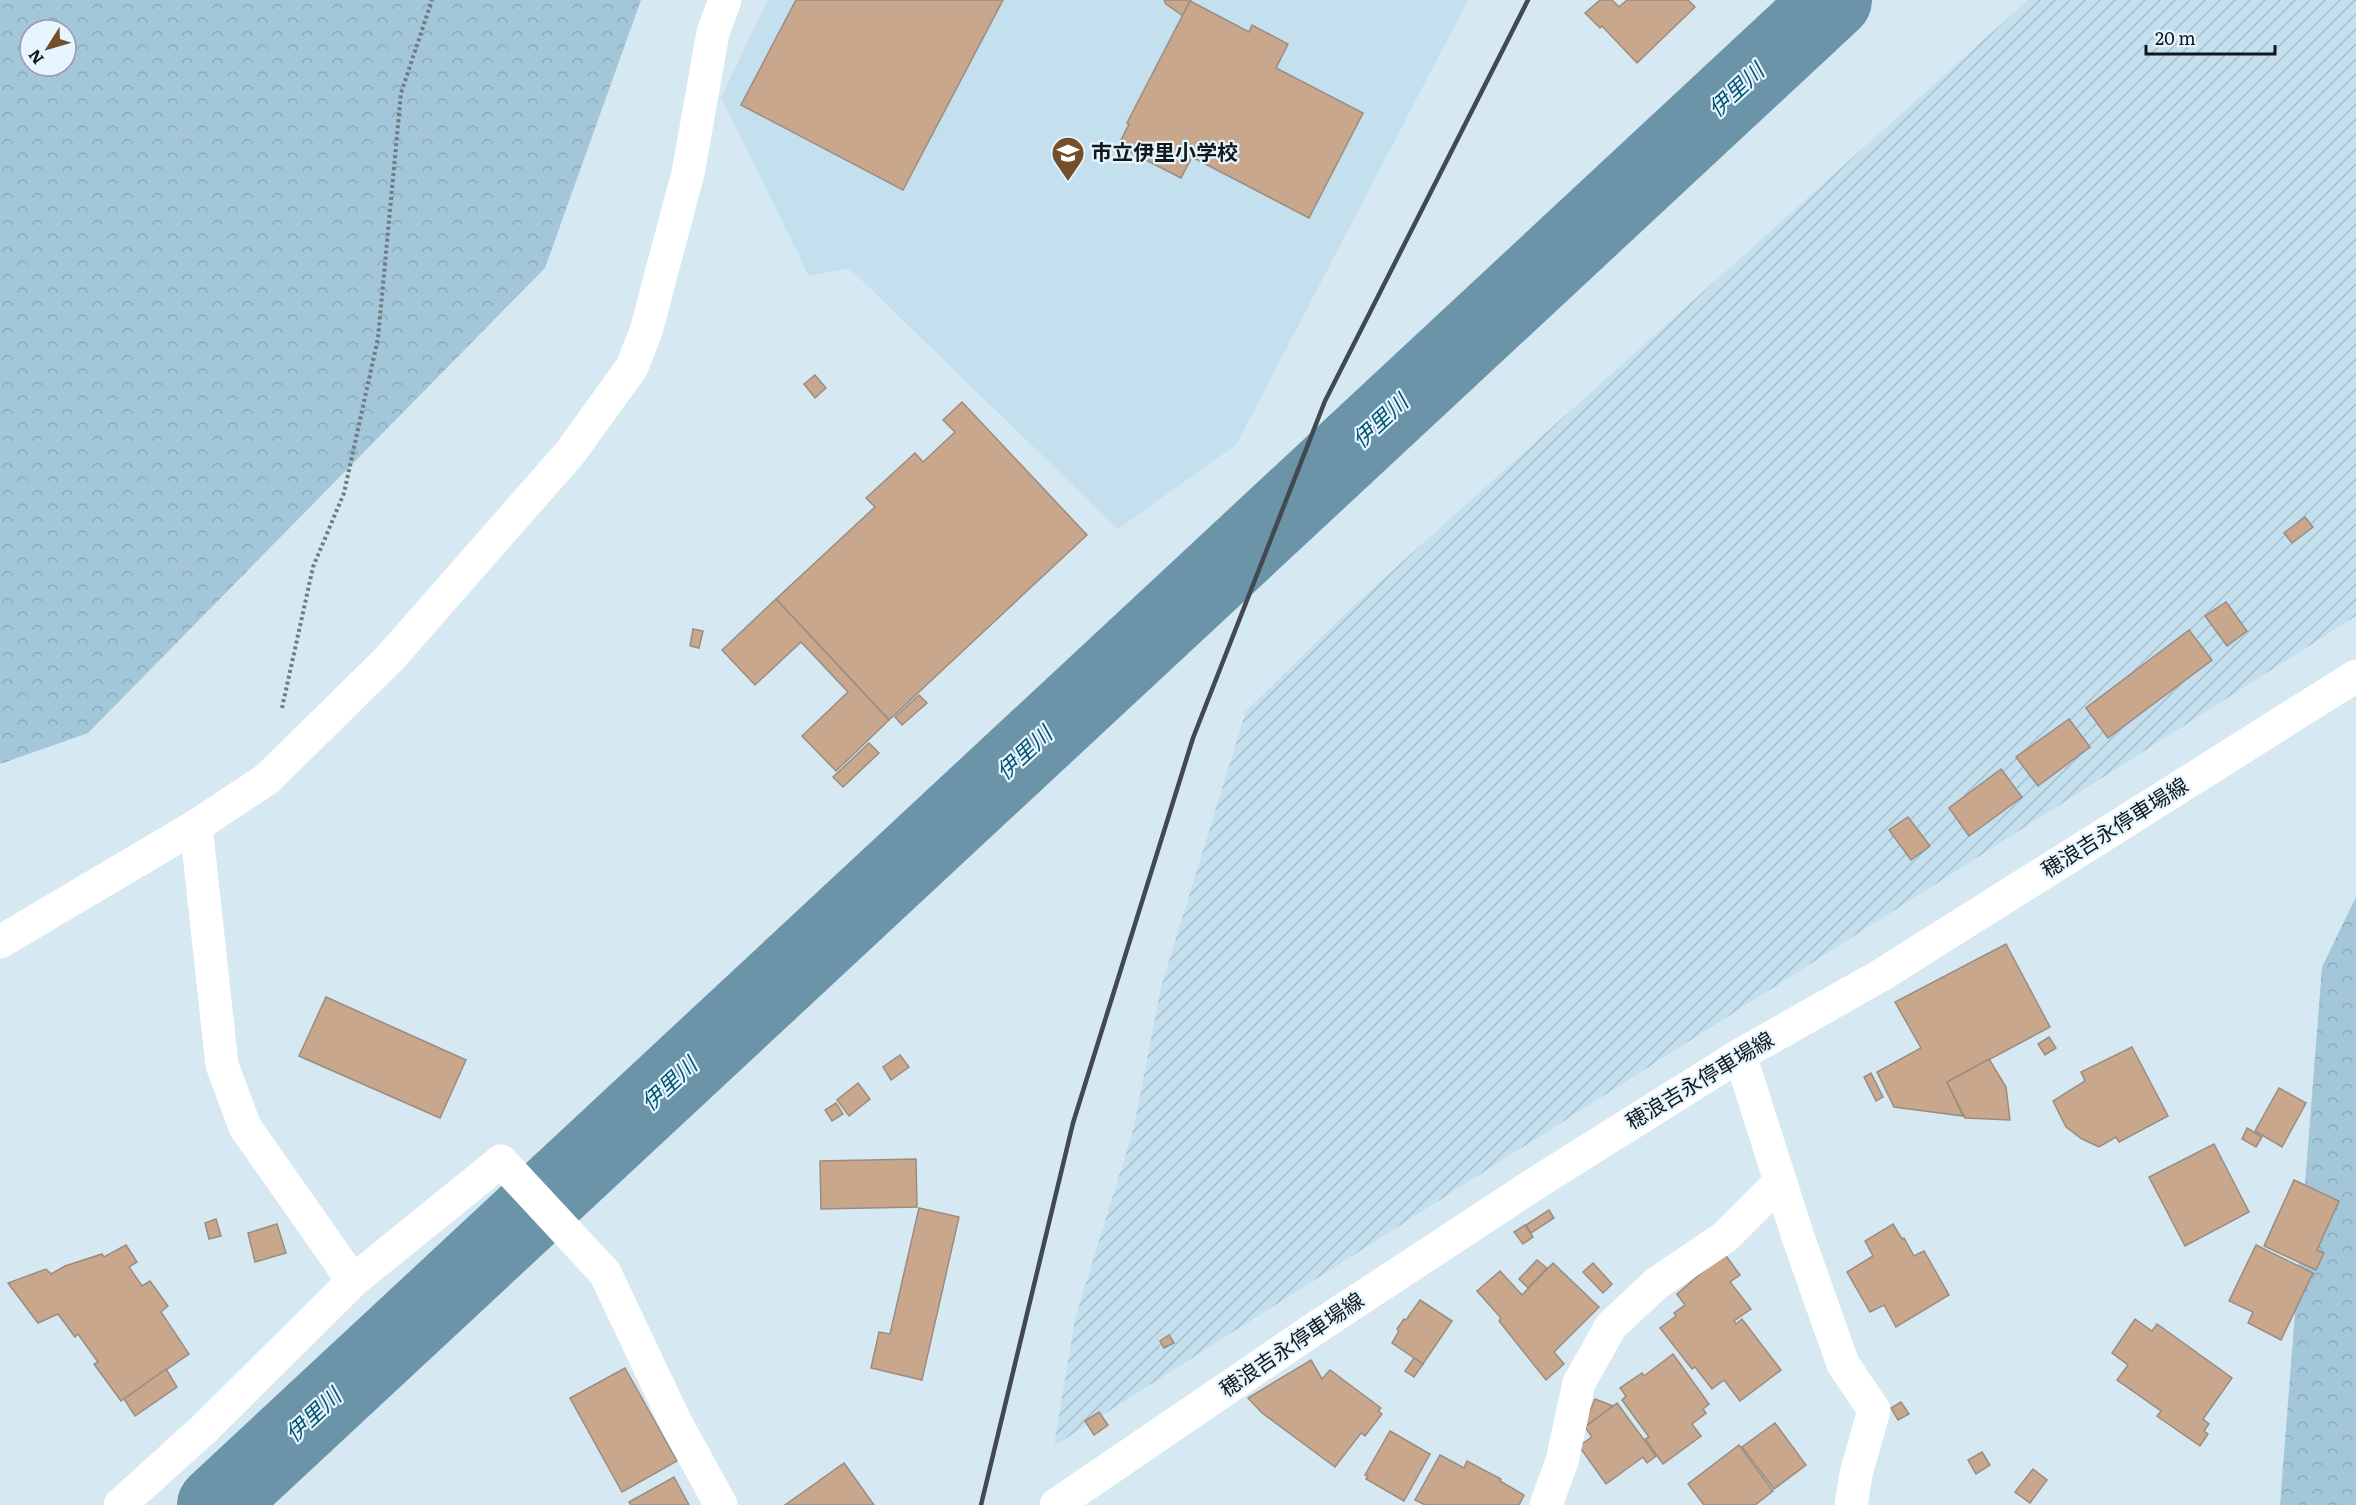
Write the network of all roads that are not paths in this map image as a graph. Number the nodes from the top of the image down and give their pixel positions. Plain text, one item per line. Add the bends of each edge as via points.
1 (725, 0) edge
2 (2356, 676) edge
3 (196, 826) junction
4 (0, 942) edge
5 (1740, 1055) junction
6 (1780, 1182) junction
7 (353, 1281) junction
8 (120, 1505) edge
9 (721, 1505) edge
10 (1056, 1505) edge
11 (1546, 1505) edge
12 (1851, 1505) edge

1 - 3 street via 714,33 688,173 646,331 632,367 570,453 390,658 267,779
2 - 5 street, 穂浪吉永停車場線 via 1893,968
3 - 4 street
3 - 7 street via 222,1065 245,1127
5 - 6 street
5 - 10 street, 穂浪吉永停車場線 via 1314,1329
6 - 11 street via 1725,1237 1658,1283 1611,1326 1579,1383 1562,1461
6 - 12 street via 1843,1364 1874,1410
7 - 8 street via 206,1427
7 - 9 street via 501,1161 605,1273 676,1423

